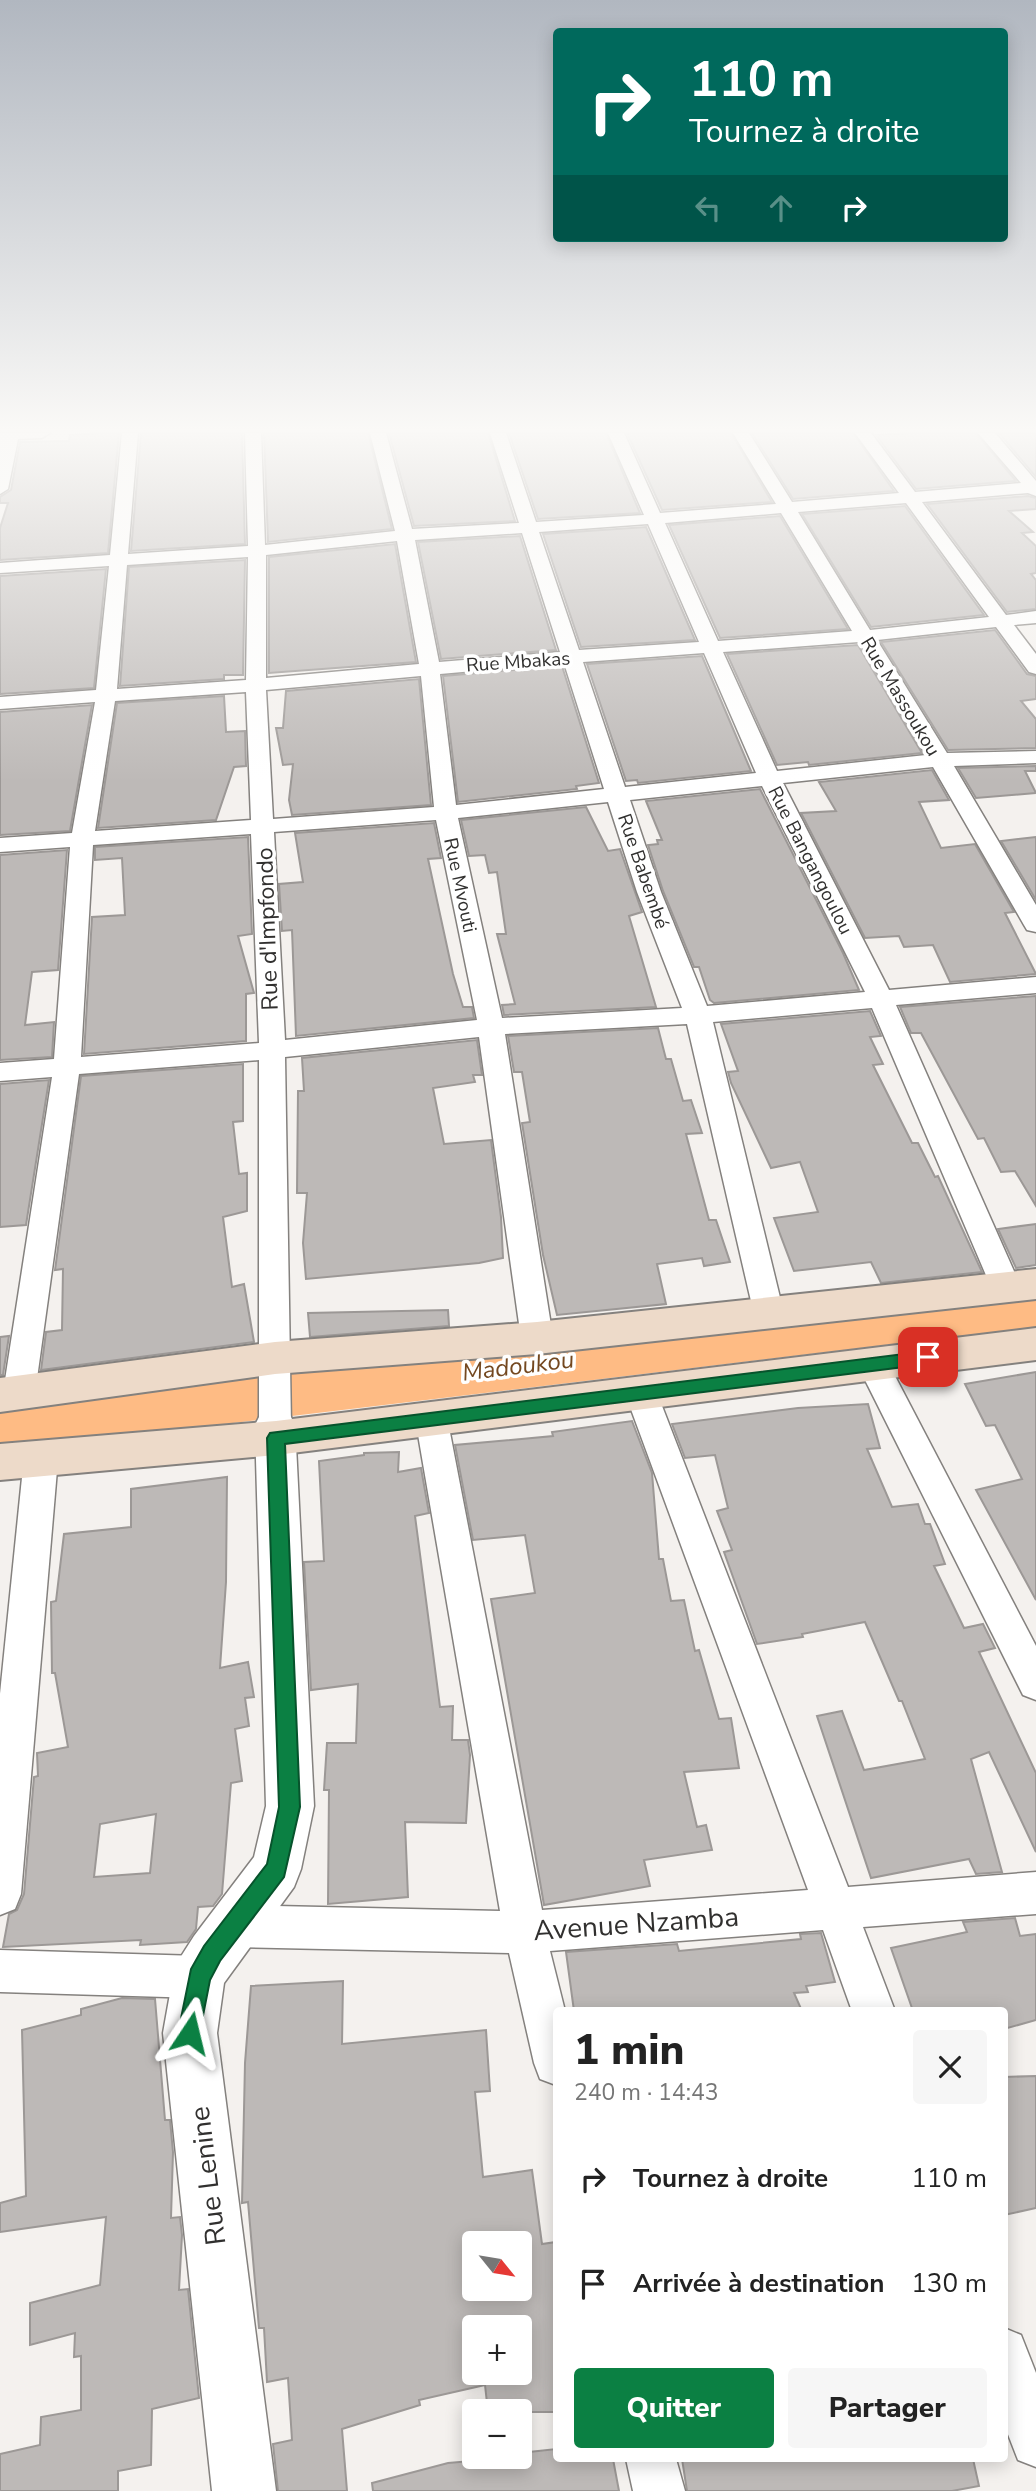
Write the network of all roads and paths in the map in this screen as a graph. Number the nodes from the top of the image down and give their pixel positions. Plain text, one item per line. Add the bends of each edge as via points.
1 (119, 549) edge
2 (272, 549) edge
3 (408, 549) edge
4 (534, 549) edge
5 (670, 549) edge
6 (811, 549) edge
7 (948, 549) edge
8 (256, 551) junction
9 (118, 561) junction
10 (0, 568) edge
11 (1036, 617) edge
12 (1002, 620) junction
13 (865, 636) junction
14 (712, 648) junction
15 (572, 657) junction
16 (1036, 668) edge
17 (430, 669) junction
18 (256, 685) junction
19 (106, 695) junction
20 (0, 703) edge
21 (1036, 757) edge
22 (940, 760) junction
23 (769, 778) junction
24 (617, 793) junction
25 (446, 813) junction
26 (263, 824) junction
27 (82, 839) junction
28 (0, 845) edge
29 (1036, 925) edge
30 (1036, 985) edge
31 (880, 997) junction
32 (698, 1015) junction
33 (491, 1027) junction
34 (272, 1050) junction
35 (67, 1066) junction
36 (0, 1072) edge
37 (1021, 1286) edge
38 (769, 1314) junction
39 (537, 1338) junction
40 (1036, 1343) edge
41 (873, 1364) junction
42 (274, 1366) junction
43 (641, 1393) junction
44 (10, 1394) edge
45 (431, 1417) junction
46 (276, 1431) junction
47 (41, 1458) junction
48 (0, 1462) edge
49 (1036, 1683) edge
50 (1036, 1893) edge
51 (0, 1894) edge
52 (835, 1908) junction
53 (235, 1926) junction
54 (525, 1932) junction
55 (0, 1971) edge
56 (200, 1977) junction
57 (872, 2007) edge
58 (553, 2050) edge
59 (1008, 2363) edge
60 (1036, 2442) edge
61 (652, 2462) edge
62 (244, 2491) edge
63 (659, 2491) edge

1 - 9 street
2 - 8 street
3 - 17 street, Rue Mvouti
4 - 15 street, Rue Babembé
5 - 14 street, Rue Bangangoulou
6 - 13 street, Rue Massoukou
7 - 12 street
8 - 9 street
8 - 18 street, Rue d'Impfondo
9 - 10 street
9 - 19 street
11 - 12 street, Rue Mbakas
12 - 13 street, Rue Mbakas
12 - 16 street
13 - 14 street, Rue Mbakas
13 - 22 street, Rue Massoukou
14 - 15 street, Rue Mbakas
14 - 23 street, Rue Bangangoulou
15 - 17 street, Rue Mbakas
15 - 24 street, Rue Babembé
17 - 18 street, Rue Mbakas
17 - 25 street, Rue Mvouti
18 - 19 street, Rue Mbakas
18 - 26 street, Rue d'Impfondo
19 - 20 street, Rue Mbakas
19 - 27 street
21 - 22 street
22 - 23 street
22 - 29 street, Rue Massoukou
23 - 24 street
23 - 31 street, Rue Bangangoulou
24 - 25 street
24 - 32 street, Rue Babembé via 649,892
25 - 26 street
25 - 33 street, Rue Mvouti
26 - 27 street
26 - 34 street, Rue d'Impfondo
27 - 28 street
27 - 35 street
30 - 31 street
31 - 32 street
31 - 37 street, Rue Bangangoulou
32 - 33 street
32 - 38 street, Rue Babembé
33 - 34 street
33 - 39 street, Rue Mvouti
34 - 35 street
34 - 42 street, Rue d'Impfondo
35 - 36 street
35 - 44 street
37 - 38 main road
38 - 39 main road
39 - 42 main road
40 - 41 main road
41 - 43 main road
41 - 49 street
42 - 44 main road
42 - 46 street, Rue d'Impfondo
43 - 45 main road
43 - 52 street
45 - 46 main road
45 - 54 street
46 - 47 main road
46 - 53 street, Rue Lenine via 290,1807 276,1869
47 - 48 main road
47 - 51 street
50 - 52 street, Avenue Nzamba
52 - 54 street, Avenue Nzamba
52 - 57 street
53 - 54 street, Avenue Nzamba
53 - 56 street, Rue Lenine
54 - 58 street
55 - 56 street
56 - 62 street, Rue Lenine via 190,2033
59 - 60 street
61 - 63 street

